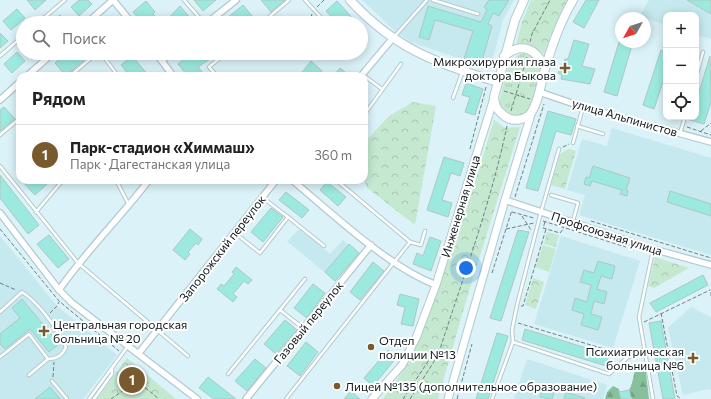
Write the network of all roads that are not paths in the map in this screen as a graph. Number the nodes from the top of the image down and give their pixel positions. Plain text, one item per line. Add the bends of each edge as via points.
1 (65, 0) edge
2 (113, 0) edge
3 (184, 0) edge
4 (236, 0) edge
5 (289, 0) edge
6 (305, 0) edge
7 (350, 0) edge
8 (427, 0) edge
9 (433, 0) edge
10 (524, 0) edge
11 (572, 0) edge
12 (478, 14) dead end
13 (46, 16) edge
14 (95, 16) edge
15 (126, 16) edge
16 (198, 16) edge
17 (216, 16) edge
18 (270, 16) edge
19 (320, 16) edge
20 (365, 16) edge
21 (368, 19) edge
22 (392, 39) junction
23 (16, 42) edge
24 (703, 52) dead end
25 (0, 56) edge
26 (504, 56) junction
27 (45, 60) edge
28 (89, 60) edge
29 (106, 60) edge
30 (162, 60) edge
31 (218, 60) edge
32 (401, 64) dead end
33 (699, 66) edge
34 (545, 67) junction
35 (463, 70) junction
36 (32, 72) edge
37 (75, 72) edge
38 (115, 72) edge
39 (170, 72) edge
40 (213, 72) edge
41 (364, 72) edge
42 (368, 79) edge
43 (16, 86) edge
44 (382, 89) junction
45 (496, 90) junction
46 (539, 92) junction
47 (453, 98) dead end
48 (0, 100) edge
49 (583, 107) junction
50 (368, 109) edge
51 (532, 111) junction
52 (684, 120) edge
53 (16, 121) edge
54 (578, 126) junction
55 (680, 133) junction
56 (603, 134) dead end
57 (0, 135) edge
58 (573, 142) road end
59 (711, 142) edge
60 (559, 149) road end
61 (0, 166) edge
62 (60, 184) edge
63 (118, 184) edge
64 (145, 184) edge
65 (273, 184) edge
66 (297, 184) edge
67 (341, 184) edge
68 (551, 195) dead end
69 (262, 198) junction
70 (504, 200) junction
71 (130, 206) junction
72 (36, 212) junction
73 (541, 212) junction
74 (0, 213) edge
75 (288, 217) junction
76 (573, 221) junction
77 (425, 231) dead end
78 (234, 232) junction
79 (410, 242) junction
80 (371, 245) junction
81 (324, 246) dead end
82 (653, 249) junction
83 (396, 262) junction
84 (78, 263) junction
85 (711, 265) edge
86 (305, 278) dead end
87 (436, 285) junction
88 (59, 290) junction
89 (280, 310) junction
90 (0, 312) edge
91 (303, 328) junction
92 (157, 330) junction
93 (513, 342) junction
94 (128, 345) junction
95 (139, 353) junction
96 (645, 353) junction
97 (188, 356) dead end
98 (0, 357) edge
99 (48, 359) junction
100 (112, 368) junction
101 (228, 374) dead end
102 (29, 375) dead end
103 (52, 381) road end
104 (67, 399) edge
105 (89, 399) edge
106 (94, 399) edge
107 (197, 399) edge
108 (246, 399) edge
109 (286, 399) edge
110 (372, 399) edge
111 (448, 399) edge
112 (492, 399) edge
113 (653, 399) edge

1 - 13 lane
2 - 14 street
2 - 15 street
3 - 16 lane
4 - 17 street
5 - 18 lane
6 - 19 lane
7 - 20 main road
8 - 22 lane
9 - 12 lane
10 - 26 main road, Инженерная улица
11 - 34 main road via 555,36
21 - 22 main road
22 - 35 main road via 414,52
22 - 41 street
23 - 25 lane
24 - 33 lane
26 - 34 main road via 520,48 529,50 540,57
26 - 45 main road, Инженерная улица
27 - 36 street
28 - 37 lane
29 - 38 lane
30 - 39 street
31 - 40 lane via 209,67
32 - 44 lane
34 - 46 main road
35 - 45 main road
35 - 47 lane
42 - 44 lane
43 - 48 street
44 - 50 lane
45 - 51 main road via 495,107 508,119 522,119
45 - 87 street, Инженерная улица
46 - 49 street, улица Альпинистов
46 - 51 main road
49 - 54 lane
49 - 55 street, улица Альпинистов
51 - 70 street
52 - 55 lane
53 - 57 lane
54 - 56 lane
54 - 58 lane
55 - 59 street, улица Альпинистов
60 - 73 lane
61 - 72 lane
62 - 72 lane
63 - 71 lane
64 - 71 street
65 - 69 street, Запорожский переулок
66 - 80 street
67 - 79 lane
68 - 76 lane via 578,203
69 - 75 lane
69 - 78 street, Запорожский переулок
70 - 73 street, Профсоюзная улица
70 - 111 street
71 - 84 street
72 - 84 lane
73 - 76 street, Профсоюзная улица
73 - 93 lane via 517,305 512,330
74 - 88 street
75 - 78 lane via 260,253
75 - 81 lane
76 - 82 street, Профсоюзная улица
77 - 79 lane via 421,245
78 - 92 street, Запорожский переулок
79 - 83 lane
80 - 83 street
80 - 91 street, Газовый переулок
82 - 85 street, Профсоюзная улица
82 - 96 lane via 639,317
83 - 87 street via 418,278
83 - 109 lane
84 - 88 street
84 - 92 lane
86 - 89 lane
87 - 110 street, Инженерная улица via 408,356
88 - 94 street via 72,303
89 - 91 lane
89 - 101 lane
90 - 99 lane via 22,292 30,298 66,347 64,352 54,359
91 - 108 street, Газовый переулок
92 - 95 street, Запорожский переулок
92 - 97 lane
93 - 96 lane via 609,374 628,357
93 - 112 lane
94 - 95 street
94 - 100 lane
95 - 107 street
96 - 113 lane
98 - 99 lane via 29,334
99 - 102 lane
100 - 105 lane
100 - 106 lane via 112,374
103 - 104 lane

